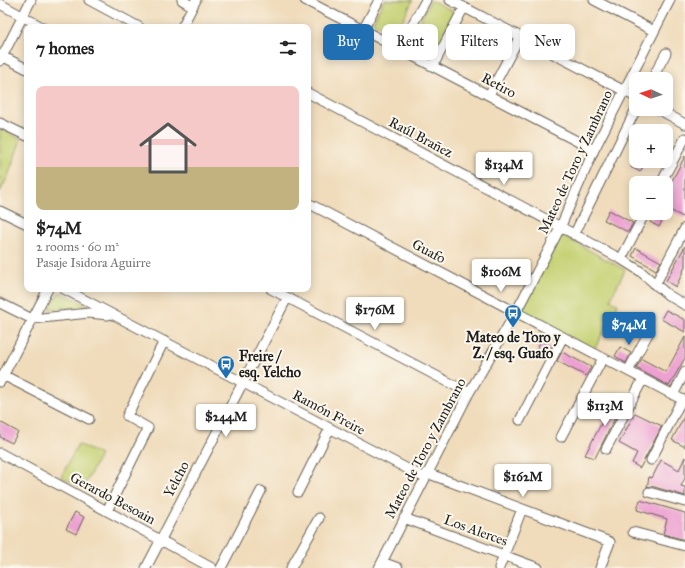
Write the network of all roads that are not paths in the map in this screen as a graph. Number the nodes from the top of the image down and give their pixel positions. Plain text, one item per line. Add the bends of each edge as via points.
1 (31, 0) edge
2 (89, 0) edge
3 (182, 0) edge
4 (308, 0) edge
5 (379, 0) edge
6 (426, 0) edge
7 (450, 0) edge
8 (594, 0) edge
9 (670, 0) edge
10 (194, 3) edge
11 (0, 4) edge
12 (464, 7) junction
13 (22, 16) junction
14 (37, 24) edge
15 (133, 24) edge
16 (184, 24) edge
17 (352, 24) edge
18 (366, 24) edge
19 (413, 24) edge
20 (654, 31) junction
21 (520, 36) joint
22 (666, 53) dead end
23 (1, 57) edge
24 (421, 60) edge
25 (565, 60) edge
26 (433, 66) junction
27 (24, 68) edge
28 (656, 72) edge
29 (624, 91) junction
30 (311, 94) edge
31 (629, 94) edge
32 (489, 95) junction
33 (633, 116) edge
34 (671, 116) edge
35 (0, 123) edge
36 (685, 124) edge
37 (24, 135) edge
38 (685, 138) edge
39 (594, 150) junction
40 (665, 176) edge
41 (311, 205) edge
42 (0, 211) edge
43 (641, 220) edge
44 (24, 223) edge
45 (560, 228) junction
46 (685, 228) edge
47 (574, 235) junction
48 (620, 259) junction
49 (655, 285) junction
50 (46, 292) edge
51 (70, 292) edge
52 (276, 292) edge
53 (287, 298) junction
54 (0, 303) edge
55 (685, 305) edge
56 (516, 312) junction
57 (114, 315) junction
58 (32, 319) junction
59 (649, 332) dead end
60 (563, 337) junction
61 (164, 341) junction
62 (603, 358) junction
63 (628, 371) junction
64 (685, 372) edge
65 (2, 378) edge
66 (643, 379) junction
67 (242, 382) junction
68 (469, 392) junction
69 (673, 394) junction
70 (684, 400) edge
71 (89, 419) dead end
72 (520, 420) dead end
73 (330, 428) junction
74 (561, 437) dead end
75 (606, 449) dead end
76 (0, 453) edge
77 (650, 460) dead end
78 (426, 476) junction
79 (261, 491) dead end
80 (298, 492) dead end
81 (649, 492) dead end
82 (685, 502) edge
83 (522, 509) junction
84 (107, 511) junction
85 (319, 518) dead end
86 (404, 518) junction
87 (633, 532) dead end
88 (160, 540) junction
89 (685, 546) edge
90 (504, 555) junction
91 (380, 565) edge
92 (146, 568) edge
93 (212, 568) edge
94 (221, 568) edge
95 (291, 568) edge
96 (398, 568) edge
97 (499, 568) edge
98 (538, 568) edge
99 (600, 568) edge

1 - 13 street
2 - 15 street
3 - 10 street
4 - 17 street, Retiro
5 - 18 street
6 - 19 street
7 - 12 street
8 - 20 street
9 - 20 street, Mateo de Toro y Zambrano
10 - 16 street
11 - 13 street
12 - 21 street
12 - 26 street
13 - 14 street
13 - 23 street
20 - 29 street, Mateo de Toro y Zambrano
21 - 32 street
22 - 28 street
23 - 27 street
24 - 26 street, Retiro
25 - 29 street
26 - 32 street, Retiro
29 - 31 street
29 - 39 street, Mateo de Toro y Zambrano
30 - 45 street, Raúl Brañez
32 - 39 street, Retiro
33 - 47 street
34 - 36 street
35 - 37 street
38 - 40 street
39 - 45 street, Mateo de Toro y Zambrano
41 - 56 street, Guafo
42 - 44 street
43 - 48 street
45 - 47 street, Raúl Brañez
45 - 56 street, Mateo de Toro y Zambrano
46 - 49 street
47 - 48 street, Raúl Brañez
48 - 49 street, Raúl Brañez via 640,271
49 - 55 street, Raúl Brañez
50 - 58 street
51 - 57 street, Ramón Freire
52 - 53 street
53 - 67 street, Yelcho
53 - 68 street
54 - 58 street
56 - 60 street, Guafo
56 - 68 street, Mateo de Toro y Zambrano
57 - 58 street, Ramón Freire via 89,313
57 - 61 street, Ramón Freire
58 - 65 street
59 - 63 street
60 - 62 street, Guafo
60 - 72 street
61 - 67 street, Ramón Freire
61 - 84 street via 127,416 148,428
62 - 63 street, Guafo
62 - 74 street
63 - 66 street, Guafo
64 - 69 street
65 - 71 street
66 - 69 street, Guafo
66 - 75 street
67 - 73 street, Ramón Freire
67 - 88 street, Yelcho
68 - 78 street, Mateo de Toro y Zambrano
69 - 70 street, Guafo
70 - 77 street
73 - 78 street, Ramón Freire
73 - 80 street
76 - 84 street, Gerardo Besoain
78 - 83 street, Ramón Freire
78 - 86 street, Mateo de Toro y Zambrano
79 - 94 street
81 - 82 street
83 - 90 street
83 - 99 street, Ramón Freire via 610,542
84 - 88 street, Gerardo Besoain
85 - 95 street
86 - 90 street, Los Alerces
86 - 91 street, Mateo de Toro y Zambrano
87 - 89 street
88 - 92 street, Yelcho
88 - 93 street, Gerardo Besoain
90 - 97 street
90 - 98 street, Los Alerces
91 - 96 street

